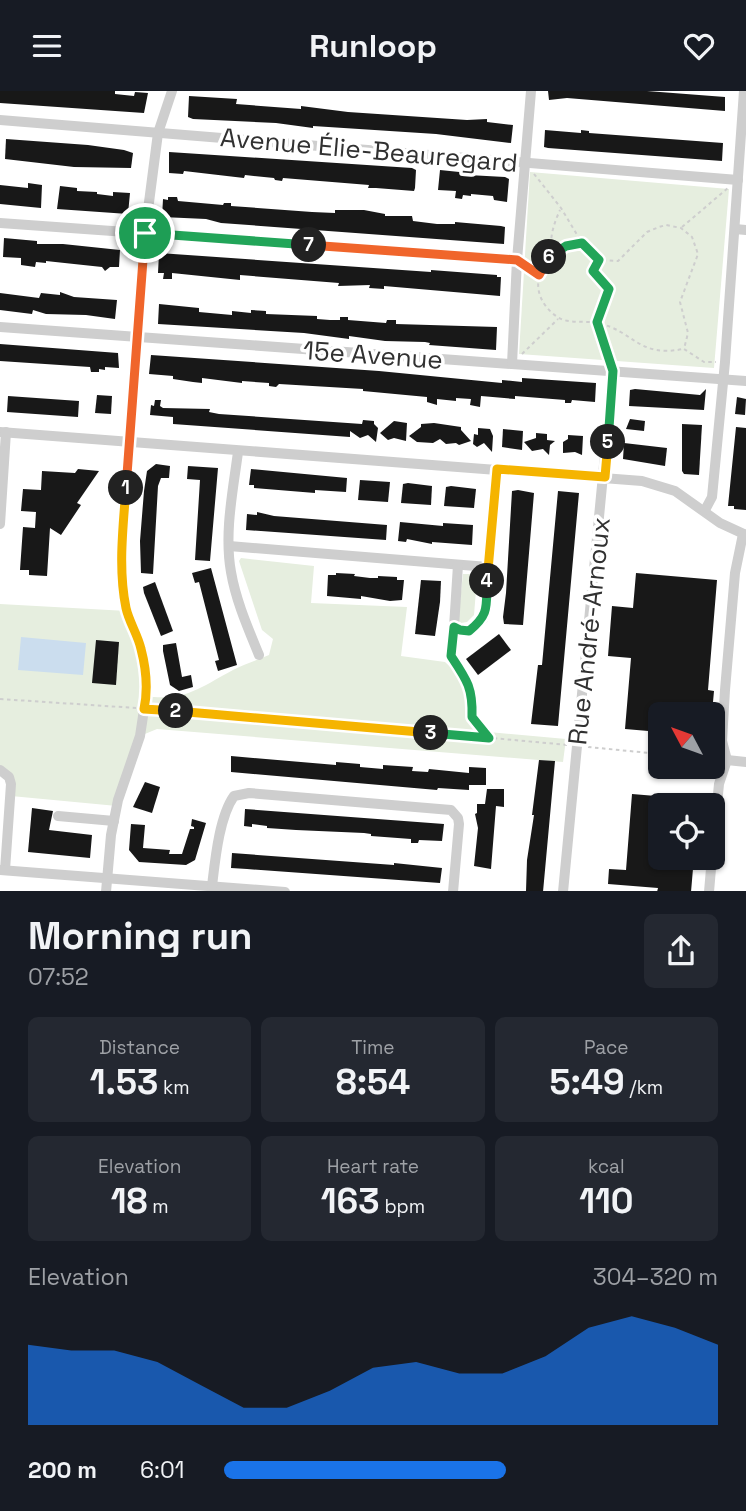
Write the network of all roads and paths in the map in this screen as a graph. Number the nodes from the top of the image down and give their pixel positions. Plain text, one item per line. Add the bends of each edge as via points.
1 (172, 91) edge
2 (530, 91) edge
3 (744, 91) edge
4 (0, 120) edge
5 (158, 133) junction
6 (524, 162) junction
7 (738, 180) junction
8 (561, 208) junction
9 (0, 223) edge
10 (681, 228) junction
11 (741, 229) edge
12 (145, 233) junction
13 (582, 243) junction
14 (553, 253) junction
15 (517, 260) junction
16 (599, 260) junction
17 (539, 275) junction
18 (558, 318) junction
19 (597, 322) junction
20 (0, 327) edge
21 (137, 338) junction
22 (684, 349) junction
23 (725, 362) junction
24 (512, 363) junction
25 (613, 371) junction
26 (722, 379) junction
27 (746, 381) edge
28 (3, 432) edge
29 (130, 442) junction
30 (238, 452) junction
31 (497, 469) junction
32 (605, 477) junction
33 (705, 510) junction
34 (0, 524) edge
35 (744, 535) edge
36 (229, 546) junction
37 (458, 565) junction
38 (488, 567) junction
39 (454, 627) junction
40 (259, 655) dead end
41 (0, 699) edge
42 (144, 709) junction
43 (489, 738) junction
44 (578, 746) junction
45 (648, 753) edge
46 (727, 761) junction
47 (746, 762) edge
48 (0, 770) edge
49 (718, 793) edge
50 (58, 816) dead end
51 (114, 821) junction
52 (3, 870) edge
53 (711, 870) edge
54 (107, 879) junction
55 (212, 886) junction
56 (106, 891) edge
57 (285, 891) edge
58 (453, 891) edge
59 (564, 891) edge
60 (709, 891) edge

1 - 5 street
2 - 6 street
3 - 7 street
4 - 5 street, Avenue Élie-Beauregard
5 - 6 street, Avenue Élie-Beauregard
5 - 12 street
6 - 7 street, Avenue Élie-Beauregard
6 - 8 path
6 - 15 street
7 - 10 path
7 - 11 street
8 - 13 path
8 - 14 path via 553,226
9 - 12 street
10 - 16 path via 666,225 653,229 618,261
10 - 22 path via 695,242 698,254 680,302 688,333
11 - 23 street
12 - 15 street
12 - 21 street
13 - 14 path
13 - 16 path
14 - 17 path
15 - 17 path
15 - 24 street
16 - 19 path via 593,271 609,289
17 - 18 path via 541,299
18 - 19 path
18 - 24 path
19 - 22 path via 646,348
19 - 25 path
20 - 21 street, 15e Avenue
21 - 24 street, 15e Avenue
21 - 29 street
22 - 23 path via 704,362
23 - 26 street
24 - 25 street, 15e Avenue
25 - 26 street, 15e Avenue
25 - 32 street, Rue André-Arnoux
26 - 27 street, 15e Avenue
26 - 33 street via 712,497
28 - 29 street
28 - 34 street
29 - 30 street
29 - 42 street via 122,580 146,670
30 - 31 street
30 - 36 street
31 - 32 street
31 - 38 street
32 - 33 street via 666,487
32 - 44 street, Rue André-Arnoux
33 - 35 street
35 - 46 street via 734,582 725,690 722,741
36 - 37 street
36 - 40 street via 240,606
37 - 38 street
37 - 39 street
38 - 39 street via 483,619 469,631
39 - 43 path via 451,656 470,683 472,717
41 - 42 path
42 - 43 path
42 - 51 street
43 - 44 path
44 - 45 path
44 - 59 street, Rue André-Arnoux
46 - 47 street
46 - 49 street
48 - 52 street via 11,784
50 - 51 street
51 - 54 street
52 - 54 street
53 - 60 street
54 - 55 street
54 - 56 street
55 - 57 street
55 - 58 street via 227,809 234,796 249,793 451,810 459,824

